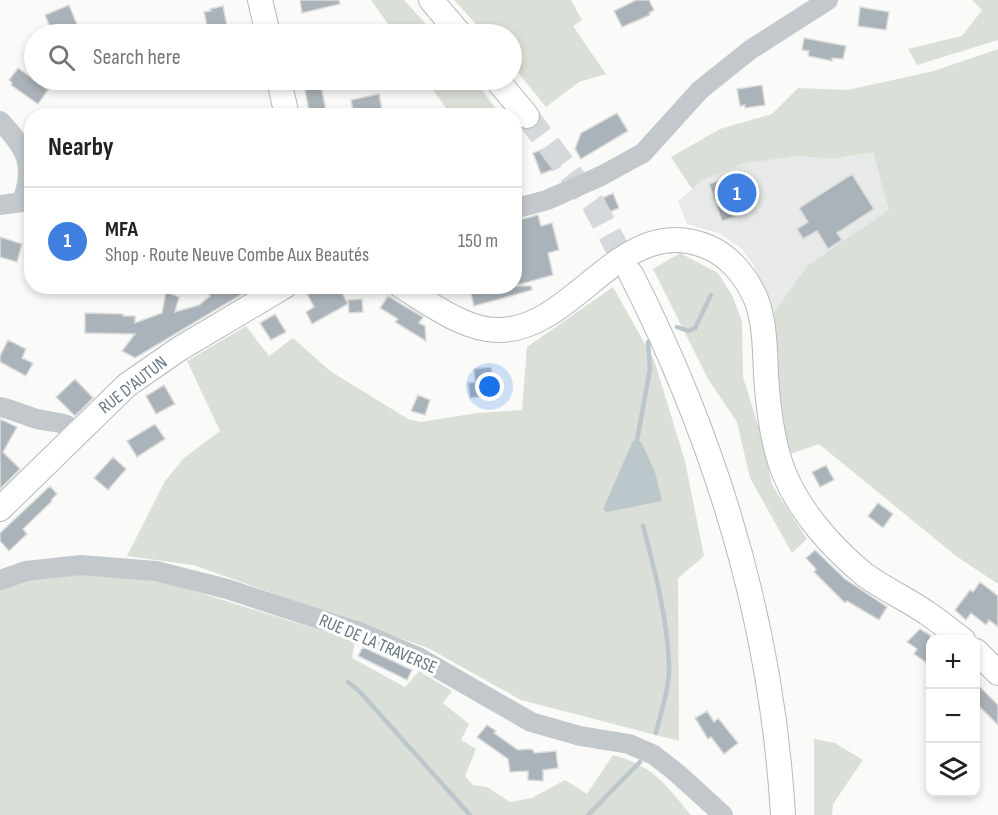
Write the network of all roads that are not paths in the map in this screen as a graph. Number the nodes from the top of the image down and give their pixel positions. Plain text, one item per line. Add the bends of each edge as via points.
1 (260, 0) edge
2 (430, 0) edge
3 (828, 0) edge
4 (266, 24) edge
5 (451, 24) edge
6 (281, 90) edge
7 (505, 90) edge
8 (285, 108) edge
9 (520, 108) tunnel mouth
10 (522, 110) edge
11 (527, 116) tunnel mouth
12 (0, 121) edge
13 (24, 154) edge
14 (24, 196) edge
15 (0, 205) edge
16 (522, 207) edge
17 (631, 274) tunnel mouth
18 (272, 294) edge
19 (414, 294) edge
20 (0, 407) edge
21 (77, 432) junction
22 (0, 508) edge
23 (0, 580) edge
24 (957, 635) edge
25 (980, 656) edge
26 (998, 673) edge
27 (723, 815) edge
28 (783, 815) edge

1 - 4 main road
2 - 5 main road
3 - 16 street via 756,44 700,90 644,153 547,200
6 - 8 main road
7 - 9 main road
10 - 11 main road
12 - 13 street
14 - 15 street via 22,202
17 - 28 main road via 680,378 735,536 755,610 770,690
18 - 21 main road, RUE D'AUTUN via 127,385
19 - 24 main road via 451,316 499,331 524,327 544,317 613,265 661,241 688,241 710,247 736,266 756,299 772,426 784,473 804,511 866,575
20 - 21 street via 63,423
21 - 22 main road, RUE D'AUTUN
23 - 27 street, RUE DE LA TRAVERSE via 26,572 81,565 156,572 359,632 418,657 531,722 629,744 654,755
25 - 26 main road

